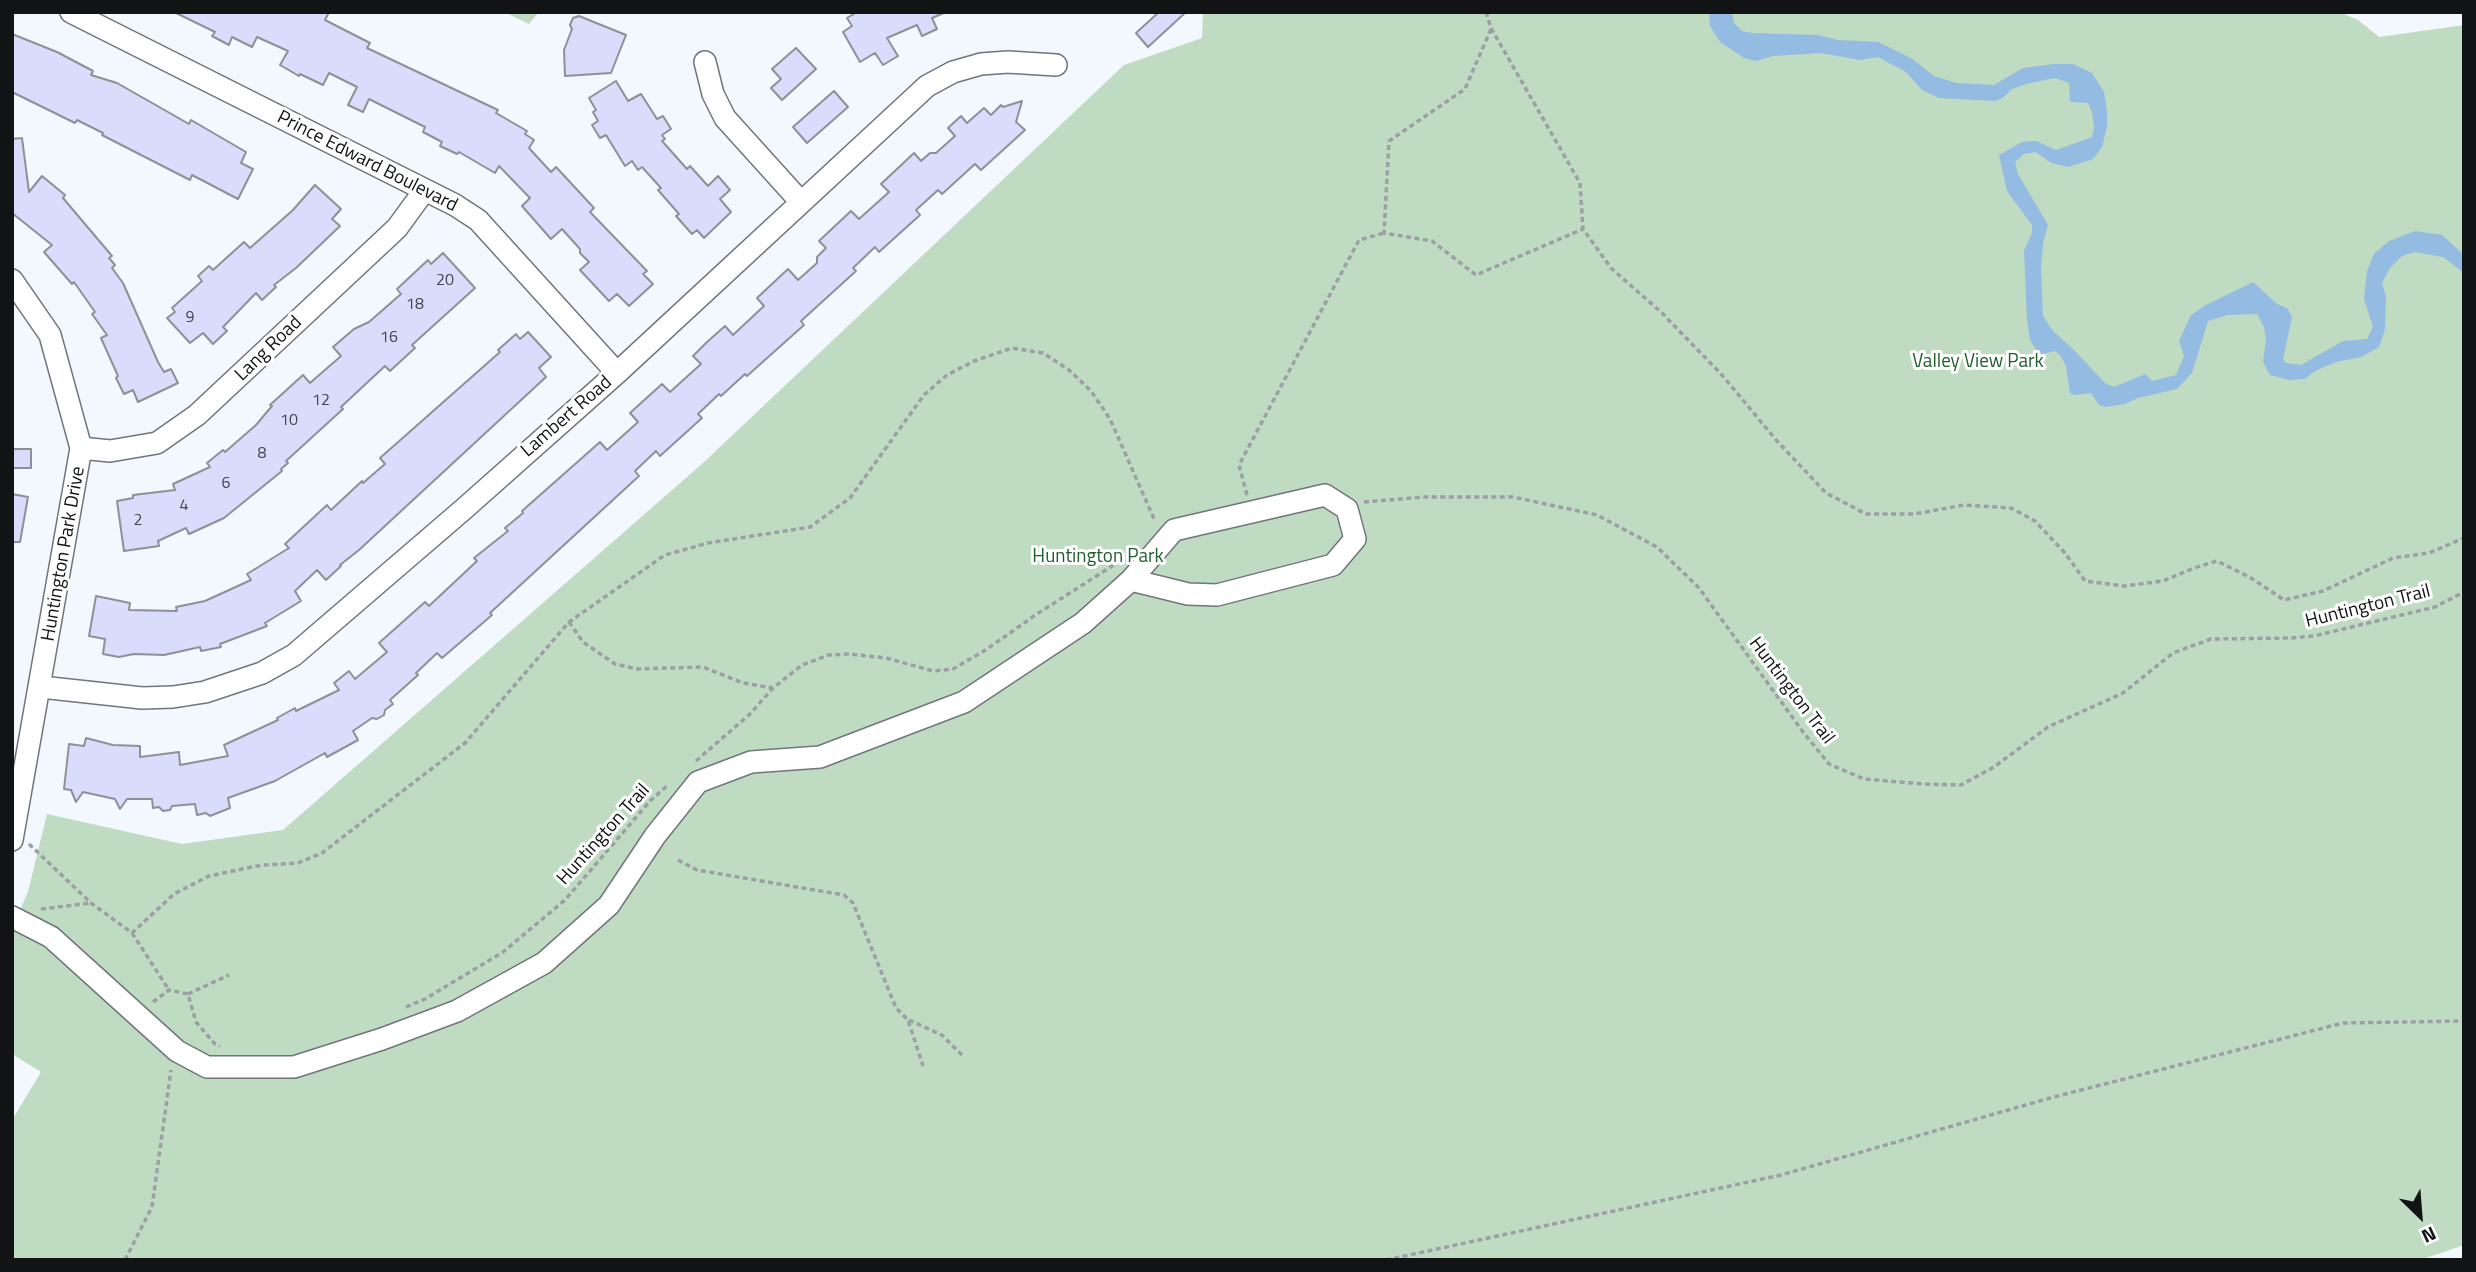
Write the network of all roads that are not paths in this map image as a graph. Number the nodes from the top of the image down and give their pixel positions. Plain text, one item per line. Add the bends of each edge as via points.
1 (71, 12) edge
2 (705, 62) dead end
3 (1056, 65) dead end
4 (424, 191) junction
5 (800, 201) junction
6 (12, 280) edge
7 (617, 373) junction
8 (81, 448) junction
9 (1131, 580) junction
10 (41, 687) junction
11 (13, 835) edge
12 (22, 914) edge

1 - 4 street, Prince Edward Boulevard
2 - 5 street via 725,118
3 - 5 street, Lambert Road via 981,64 939,79
4 - 7 street, Prince Edward Boulevard via 478,220
4 - 8 street, Lang Road via 397,228 197,415 157,443 110,451
5 - 7 street, Lambert Road
6 - 8 street, Huntington Park Drive via 50,335
7 - 10 street, Lambert Road via 294,655 252,676 173,697
8 - 10 street, Huntington Park Drive
9 - 9 street via 1188,594 1217,594 1333,565 1354,539 1348,509 1325,495 1174,530
9 - 12 street via 1083,623 964,702 820,757 751,762 698,782 609,905 544,963 457,1011 294,1067 207,1067 177,1051
10 - 11 street, Huntington Park Drive

